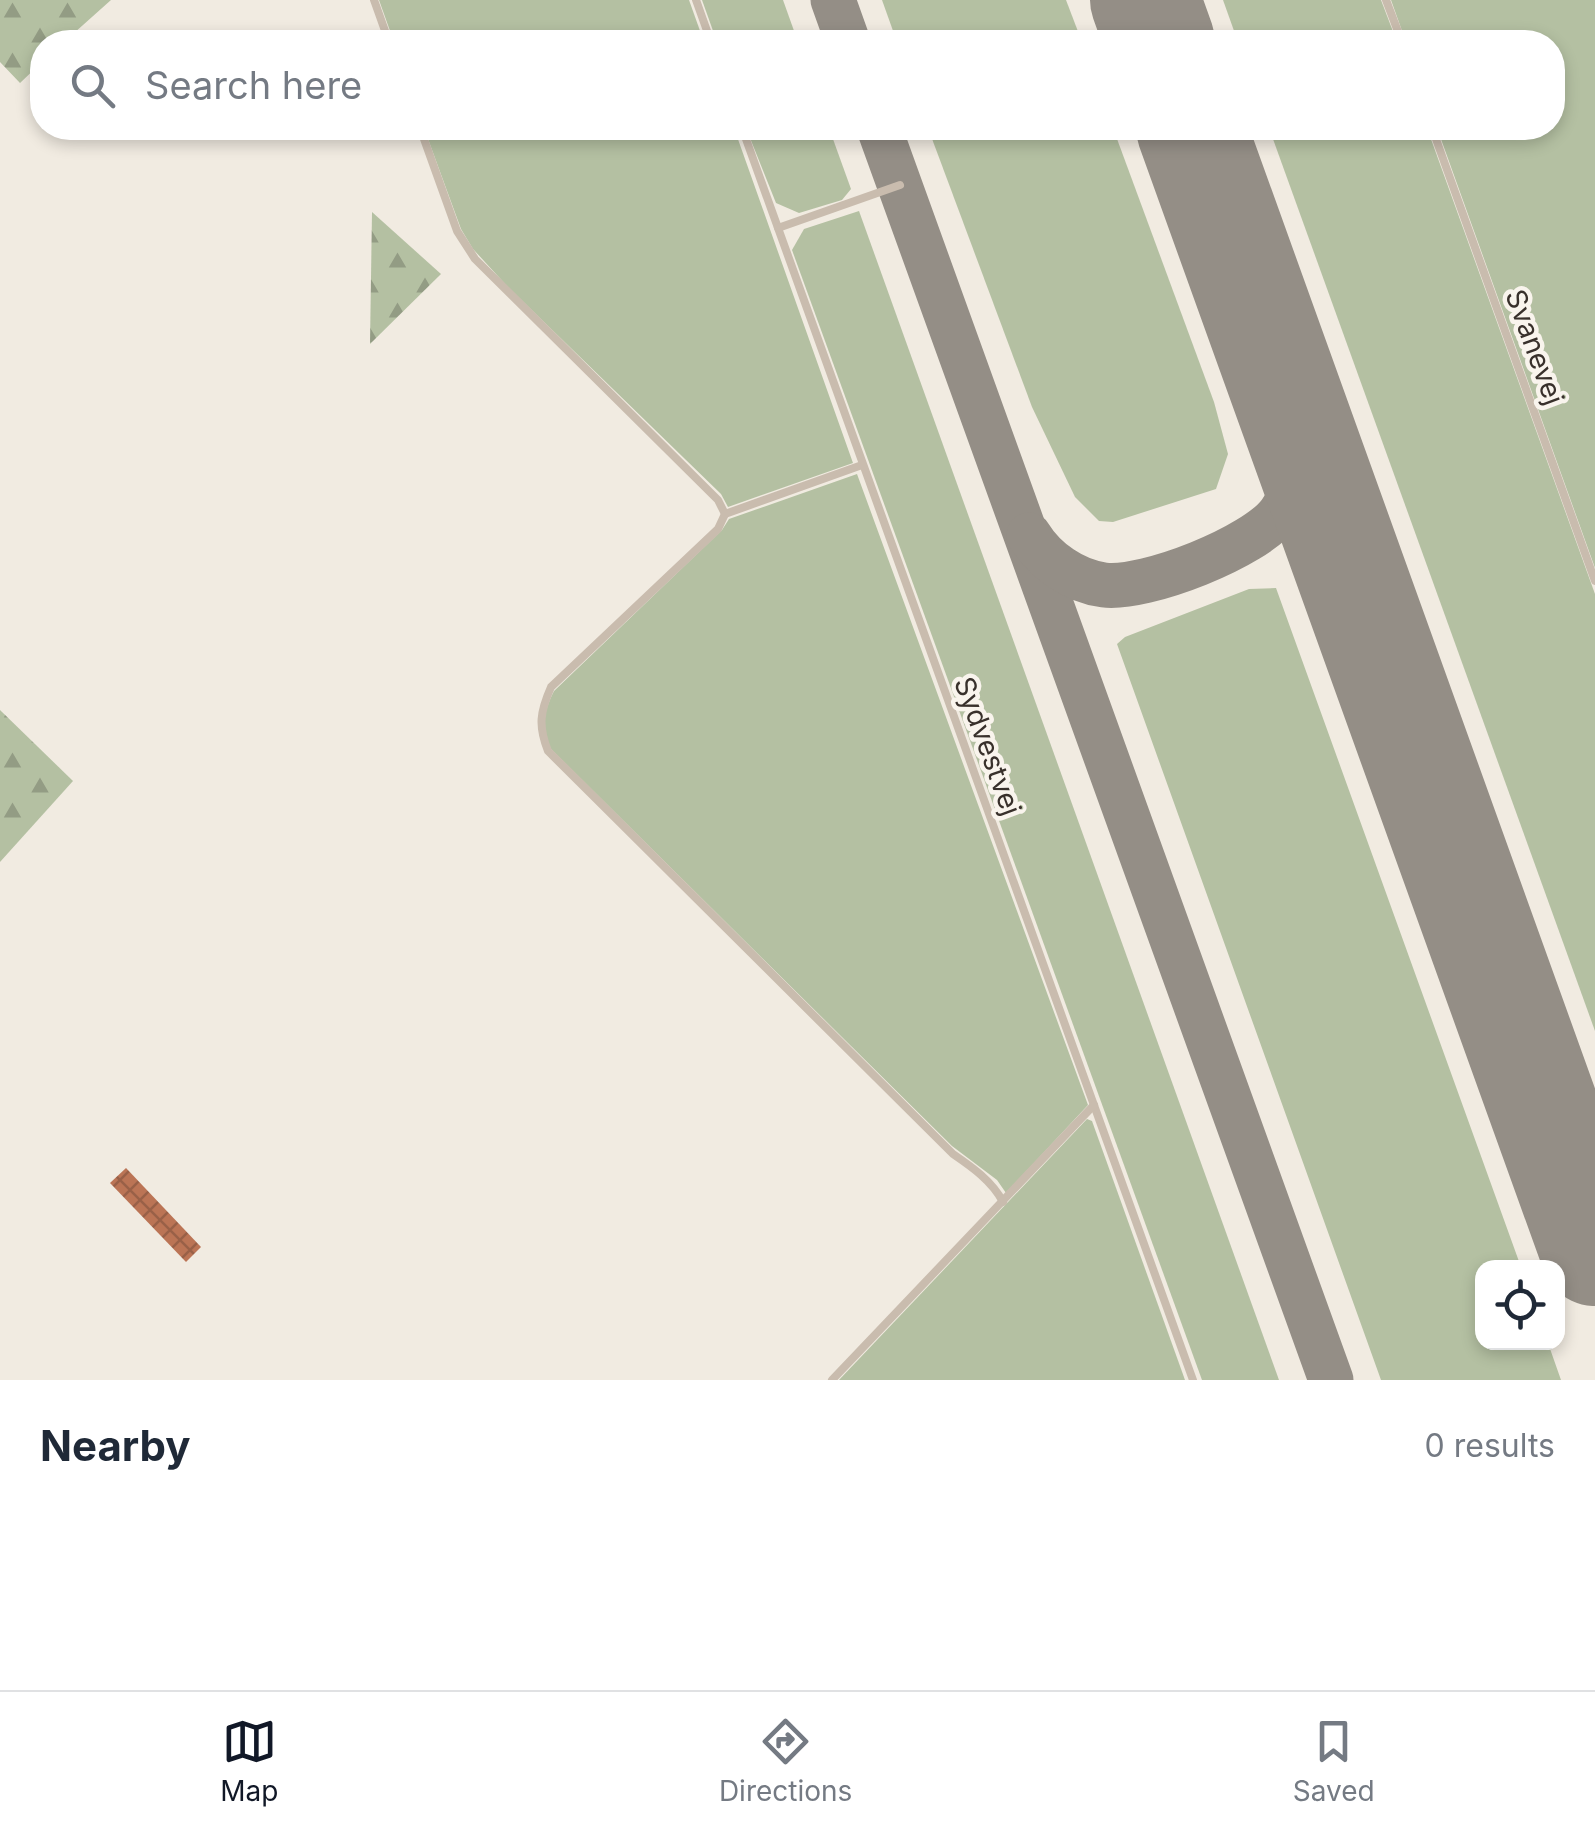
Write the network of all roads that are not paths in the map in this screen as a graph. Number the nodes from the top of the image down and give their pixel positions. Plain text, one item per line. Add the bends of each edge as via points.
1 (374, 0) edge
2 (696, 0) edge
3 (1386, 0) edge
4 (385, 30) edge
5 (707, 30) edge
6 (1397, 30) edge
7 (424, 140) edge
8 (746, 140) edge
9 (1436, 140) edge
10 (900, 185) dead end
11 (778, 228) junction
12 (862, 465) junction
13 (725, 514) junction
14 (1595, 581) edge
15 (1094, 1105) junction
16 (1003, 1202) junction
17 (832, 1380) edge
18 (1193, 1380) edge

1 - 4 lane
2 - 5 lane
3 - 6 lane
7 - 13 lane via 457,231 475,259
8 - 11 lane, Sydvestvej
9 - 14 lane, Svanevej
10 - 11 lane
11 - 12 lane, Sydvestvej
12 - 13 lane
12 - 15 lane, Sydvestvej
13 - 16 lane via 718,529 550,687 540,730 548,751
15 - 16 lane
15 - 18 lane, Sydvestvej
16 - 17 lane

